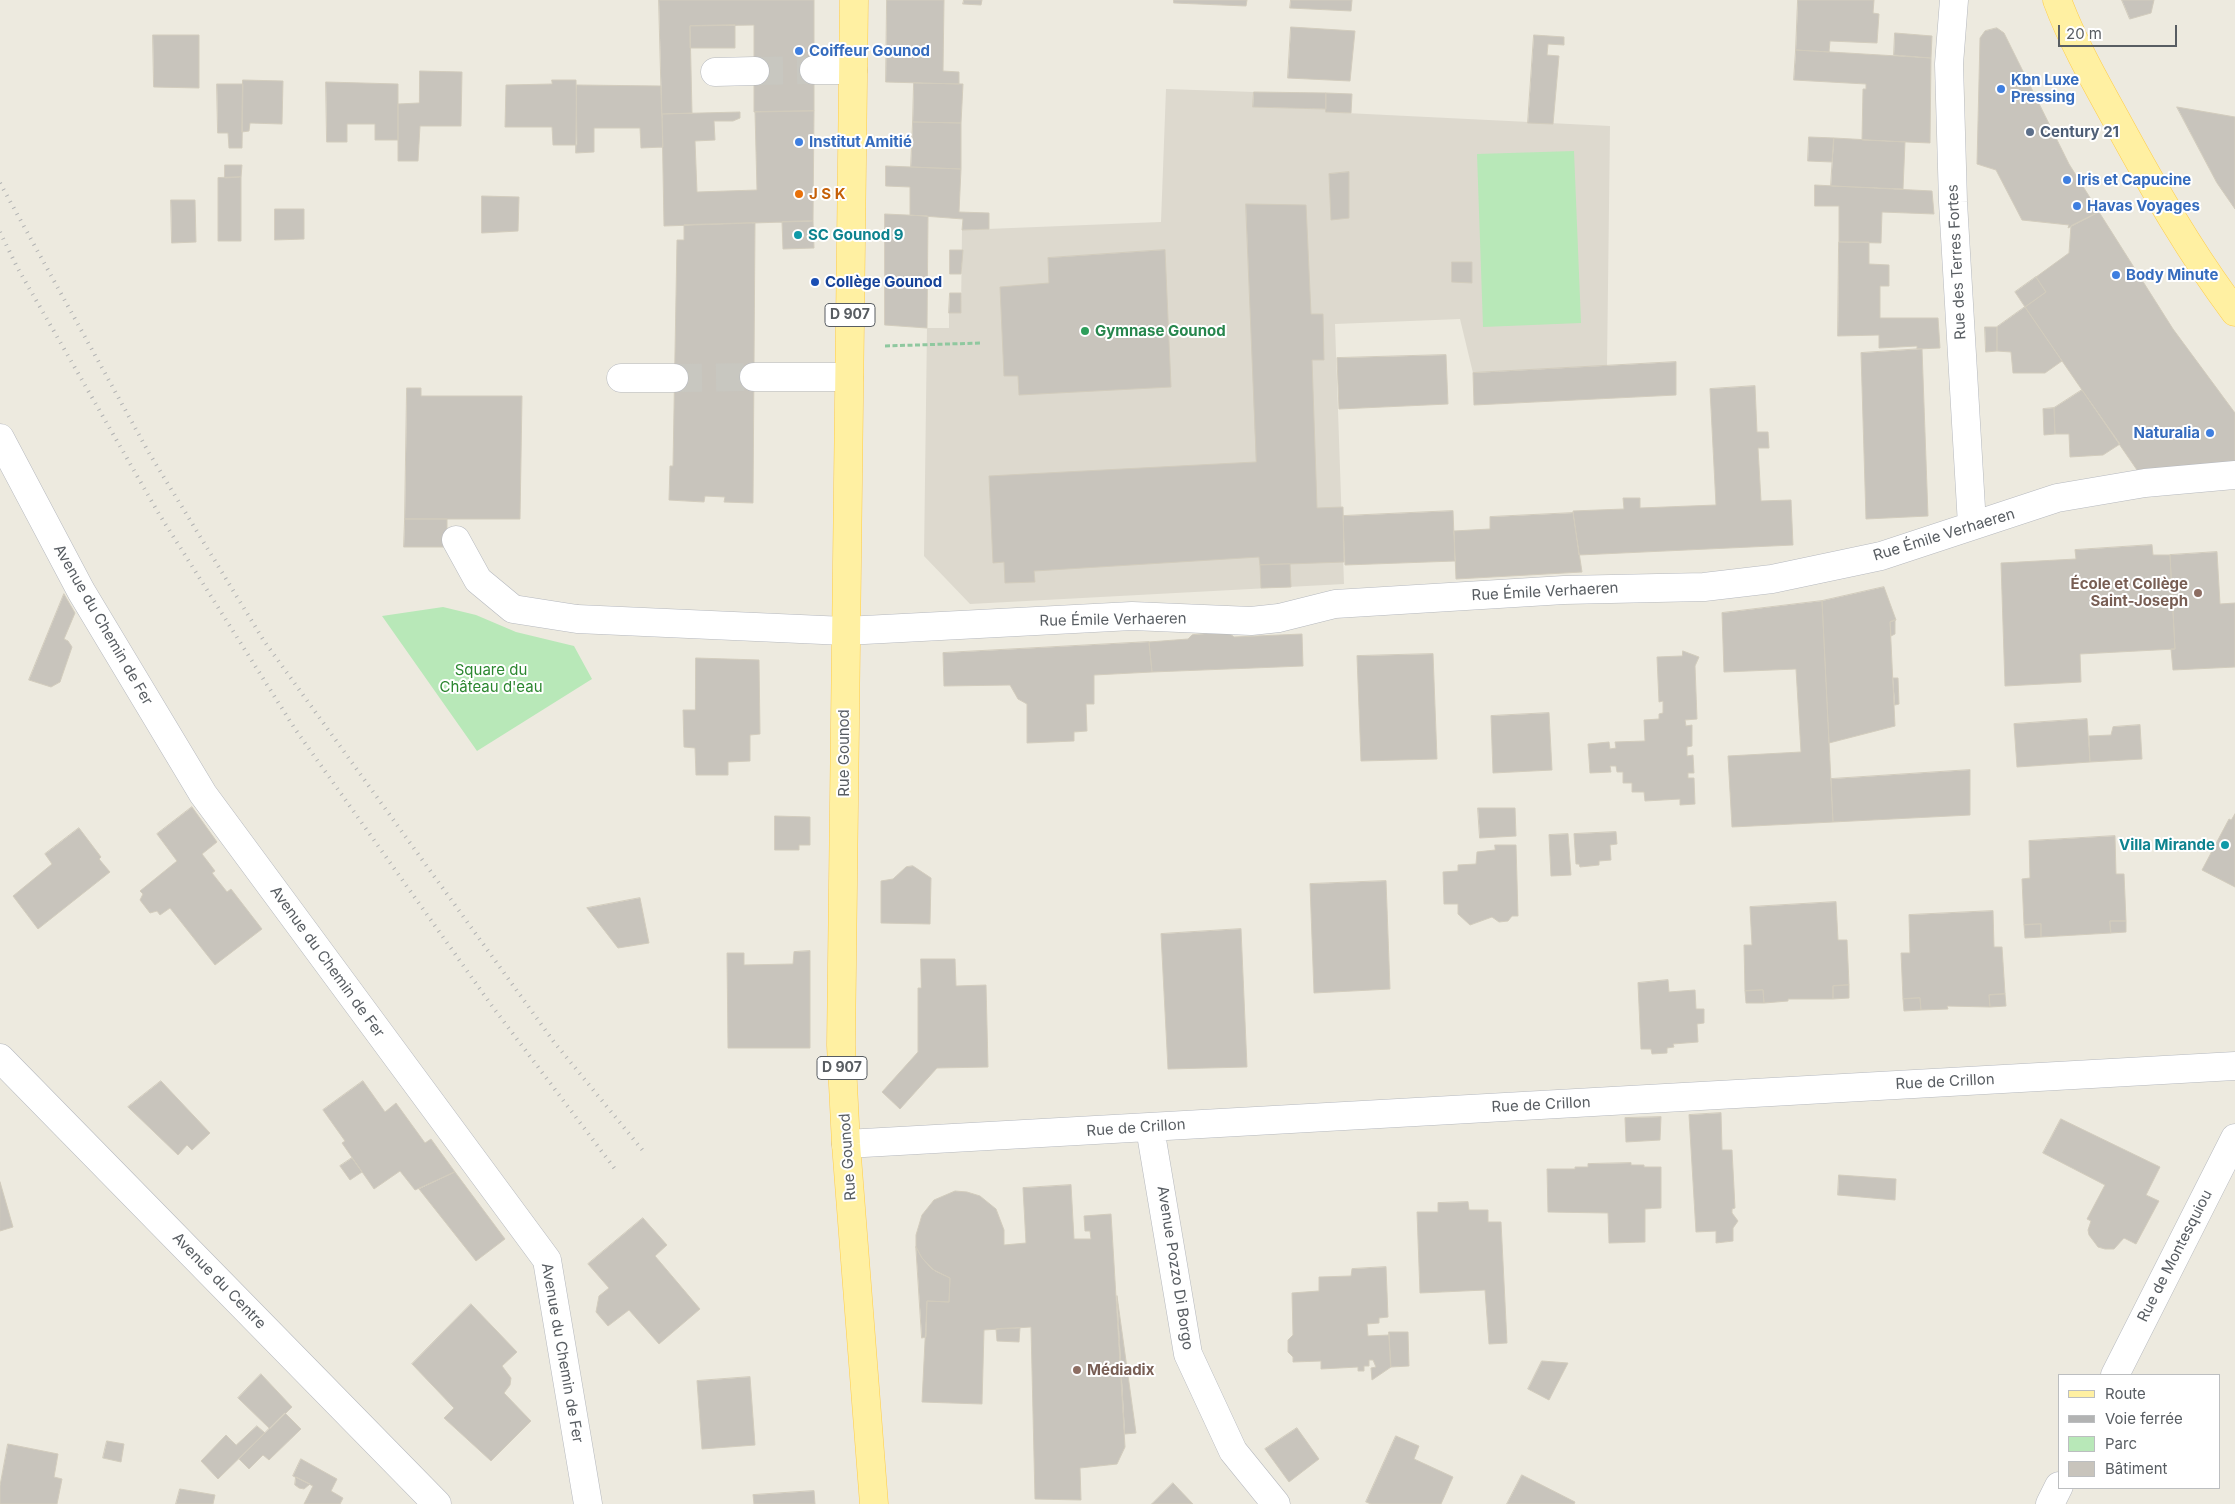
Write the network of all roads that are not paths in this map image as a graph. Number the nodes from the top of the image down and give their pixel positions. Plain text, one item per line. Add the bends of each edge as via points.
1 (854, 0) edge
2 (1954, 0) edge
3 (2056, 0) edge
4 (814, 70) tunnel mouth
5 (853, 70) junction
6 (754, 71) tunnel mouth
7 (715, 72) dead end
8 (2235, 312) edge
9 (754, 377) tunnel mouth
10 (849, 377) junction
11 (621, 378) dead end
12 (674, 378) tunnel mouth
13 (0, 438) edge
14 (2235, 475) edge
15 (1972, 525) junction
16 (456, 540) dead end
17 (845, 631) junction
18 (0, 1058) edge
19 (2235, 1066) edge
20 (1150, 1128) junction
21 (2235, 1138) edge
22 (846, 1144) junction
23 (2116, 1374) edge
24 (2058, 1488) edge
25 (437, 1504) edge
26 (588, 1504) edge
27 (874, 1504) edge
28 (1276, 1504) edge
29 (2050, 1504) edge

1 - 5 main road, Rue Gounod / D 907
2 - 15 street, Rue des Terres Fortes via 1949,64 1953,202
3 - 8 main road via 2091,74 2165,209
4 - 5 street
5 - 10 main road, Rue Gounod / D 907
6 - 7 street
9 - 10 street
10 - 17 main road, Rue Gounod / D 907
11 - 12 street
13 - 26 street, Avenue du Chemin de Fer via 81,591 203,794 547,1260
14 - 15 street, Rue Émile Verhaeren via 2192,478 2056,498
15 - 17 street, Rue Émile Verhaeren via 1881,556 1822,570 1704,587 1564,590 1335,604 1279,618 1251,621 1132,616
16 - 17 street, Rue Émile Verhaeren via 478,580 513,610 577,619
17 - 22 main road, Rue Gounod / D 907 via 841,1045
18 - 25 street, Avenue du Centre
19 - 20 street, Rue de Crillon
20 - 22 street, Rue de Crillon
20 - 28 street, Avenue Pozzo Di Borgo via 1188,1354 1233,1451
21 - 23 street, Rue de Montesquiou
22 - 27 main road, Rue Gounod / D 907
24 - 29 street

